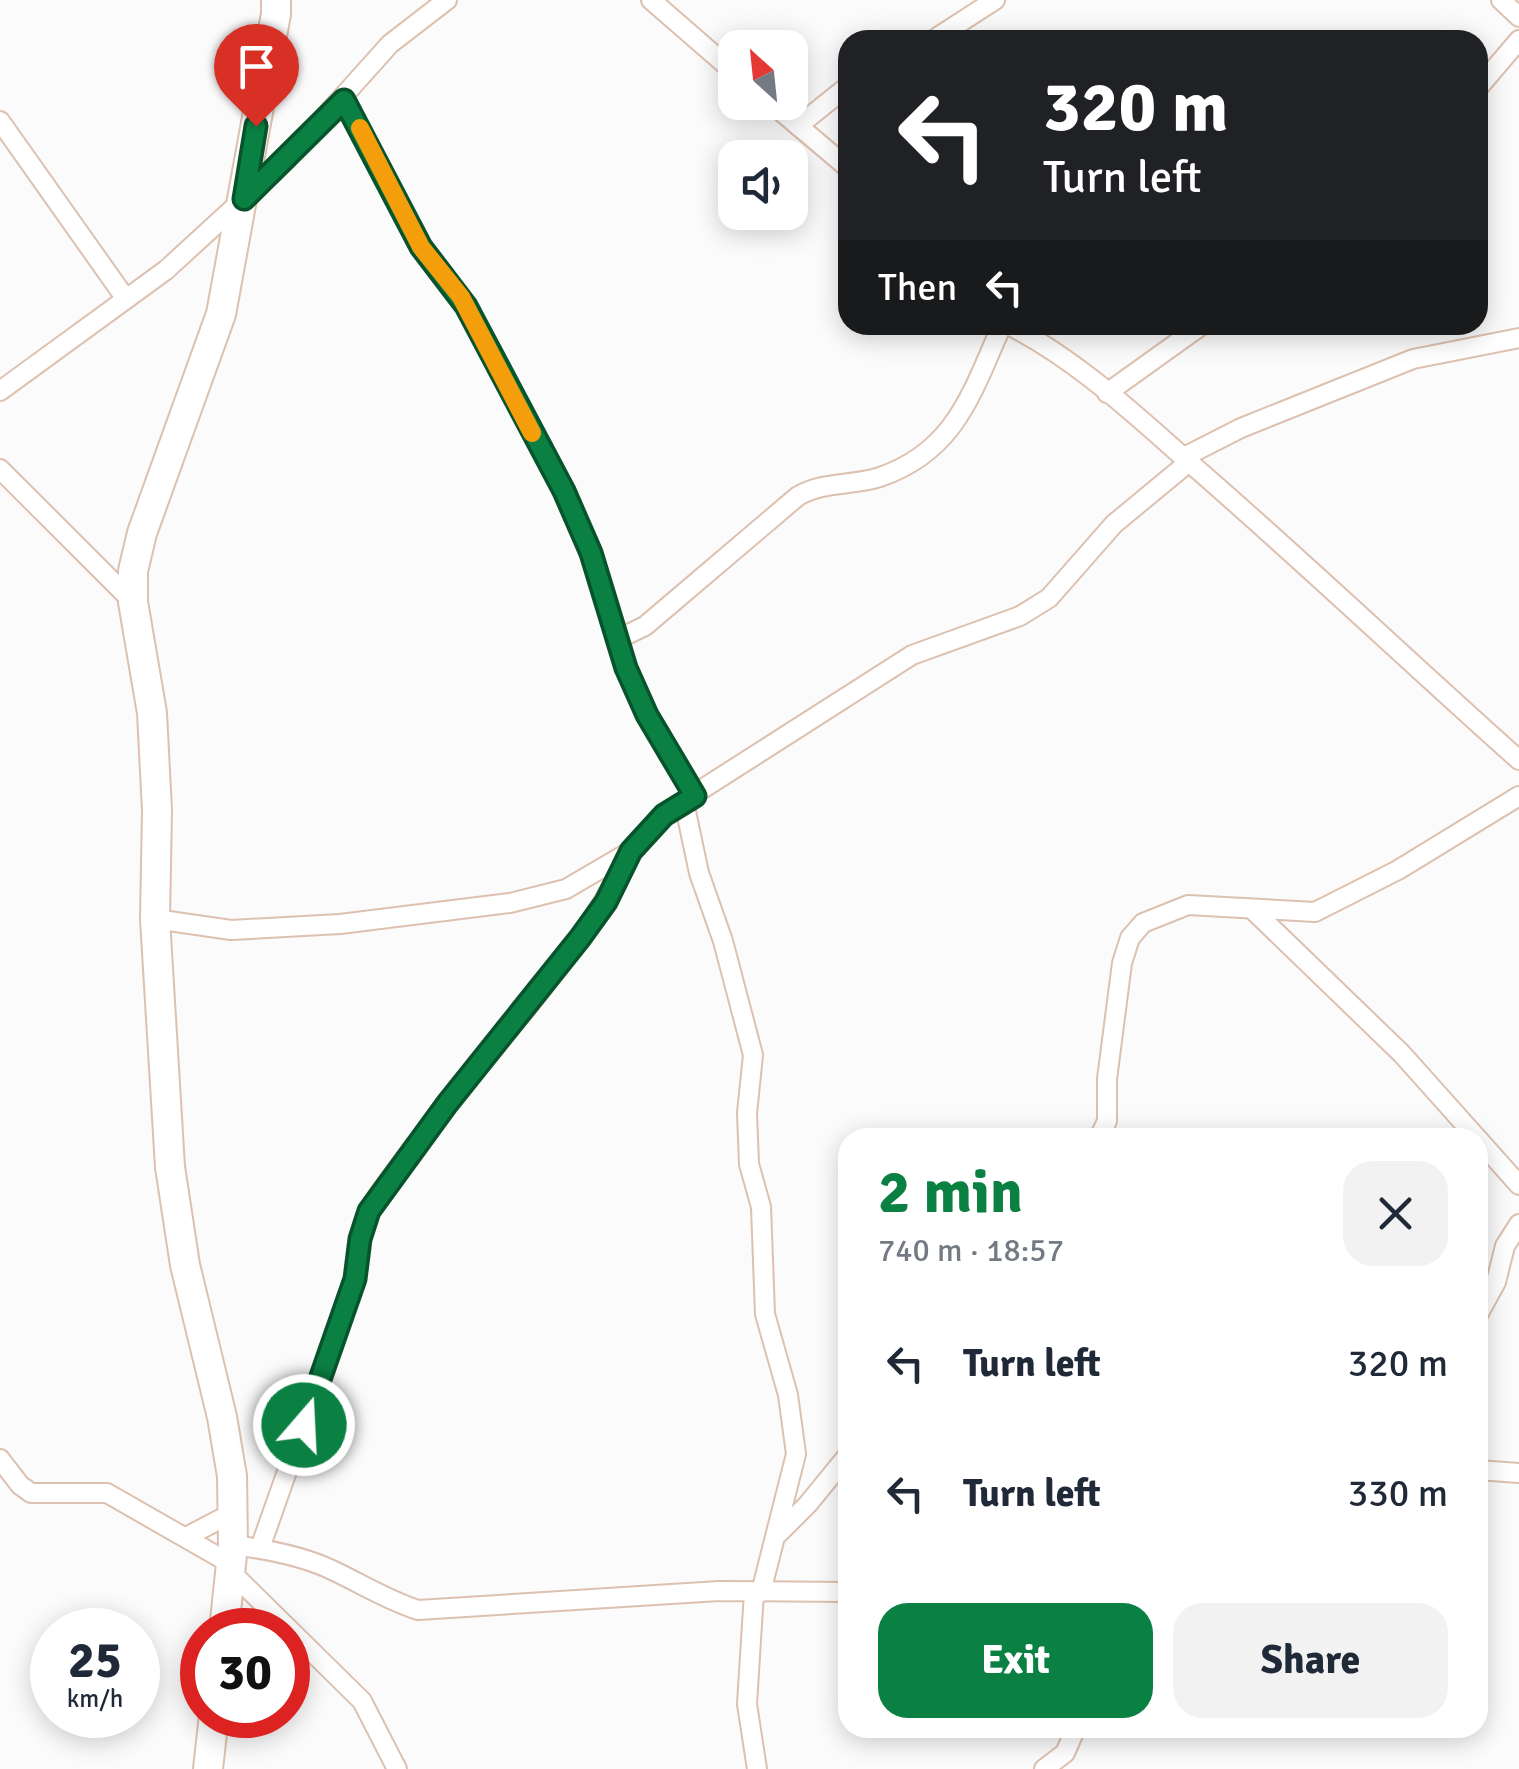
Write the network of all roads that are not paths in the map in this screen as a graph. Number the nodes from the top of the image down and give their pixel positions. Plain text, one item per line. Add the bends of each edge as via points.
1 (276, 0) edge
2 (447, 0) edge
3 (651, 0) edge
4 (995, 0) edge
5 (1501, 0) edge
6 (1519, 18) edge
7 (949, 30) edge
8 (1519, 40) edge
9 (718, 58) edge
10 (1488, 76) edge
11 (838, 94) edge
12 (344, 100) junction
13 (791, 120) edge
14 (0, 121) edge
15 (798, 126) junction
16 (838, 160) edge
17 (244, 199) junction
18 (126, 299) junction
19 (1000, 335) edge
20 (1027, 335) edge
21 (1188, 335) edge
22 (1519, 338) edge
23 (0, 391) edge
24 (1107, 393) junction
25 (1187, 460) junction
26 (0, 469) edge
27 (132, 602) junction
28 (616, 640) junction
29 (1519, 760) edge
30 (1519, 796) edge
31 (689, 799) junction
32 (631, 851) junction
33 (1252, 909) junction
34 (156, 918) junction
35 (1104, 1128) edge
36 (1468, 1128) edge
37 (1488, 1151) edge
38 (1519, 1186) edge
39 (1519, 1224) edge
40 (1488, 1297) edge
41 (0, 1459) edge
42 (838, 1466) edge
43 (1488, 1471) edge
44 (1519, 1474) edge
45 (232, 1513) junction
46 (777, 1535) junction
47 (186, 1537) junction
48 (239, 1557) junction
49 (758, 1592) junction
50 (838, 1592) edge
51 (229, 1608) edge
52 (211, 1738) edge
53 (1072, 1738) edge
54 (208, 1769) edge
55 (397, 1769) edge
56 (756, 1769) edge
57 (1044, 1769) edge

1 - 17 street
2 - 12 street via 390,44
3 - 9 street
4 - 7 street
5 - 6 street
8 - 10 street
11 - 15 street
12 - 17 street
12 - 28 street via 421,247 466,306 564,491 591,553
13 - 15 street
14 - 18 street
15 - 16 street
17 - 18 street
17 - 27 street via 221,314 142,533
18 - 23 street
19 - 28 street via 963,414 940,443 876,478 828,483 798,496 644,626
20 - 24 street
21 - 24 street
22 - 25 street via 1413,359 1240,428
24 - 25 street
25 - 29 street
25 - 31 street via 1114,524 1049,598 1020,616 912,655
26 - 27 street
27 - 34 street via 152,714
28 - 31 street
30 - 33 street via 1315,912
31 - 32 street
31 - 46 street via 691,844 754,1055 749,1164 761,1206 765,1314 796,1454
32 - 34 street via 566,888 510,902 250,929
32 - 48 street via 580,938 369,1211 355,1279
33 - 35 street via 1188,905 1143,923 1130,938
33 - 36 street
34 - 45 street via 170,1166 185,1265 222,1417
37 - 38 street
39 - 40 street
41 - 47 street via 31,1493 106,1493
42 - 46 street
43 - 44 street
45 - 47 street
45 - 48 street
46 - 49 street
47 - 48 street
48 - 49 street via 330,1568 418,1610
48 - 51 street
48 - 55 street via 362,1701
49 - 50 street
49 - 56 street via 748,1704
52 - 54 street
53 - 57 street via 1065,1753

